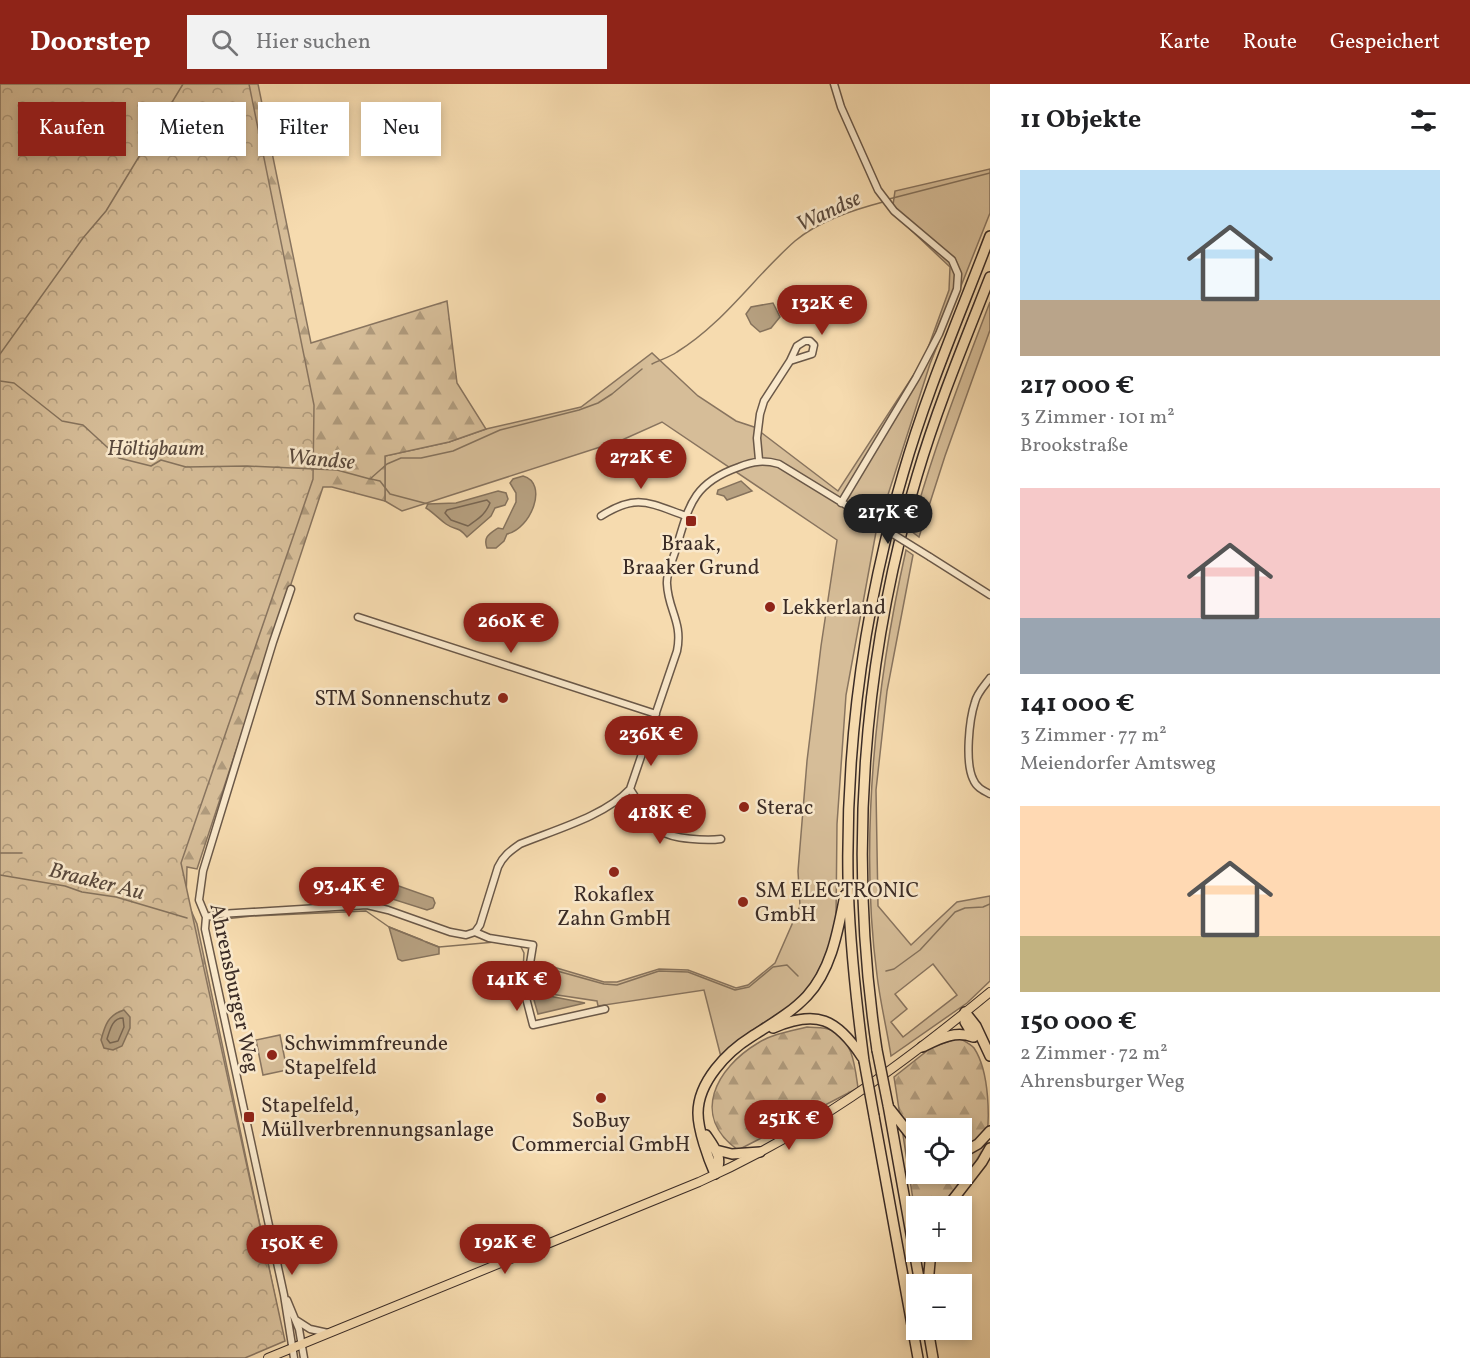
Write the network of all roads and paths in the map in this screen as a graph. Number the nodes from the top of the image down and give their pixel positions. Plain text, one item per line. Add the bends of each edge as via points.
1 (834, 84) edge
2 (990, 236) edge
3 (990, 277) edge
4 (790, 361) dead end
5 (759, 460) junction
6 (841, 503) junction
7 (601, 516) dead end
8 (686, 516) junction
9 (291, 589) dead end
10 (990, 595) edge
11 (358, 617) dead end
12 (990, 678) edge
13 (656, 714) junction
14 (630, 789) junction
15 (990, 794) edge
16 (721, 838) dead end
17 (848, 878) junction
18 (206, 917) junction
19 (475, 932) junction
20 (990, 992) edge
21 (605, 1009) dead end
22 (964, 1012) junction
23 (973, 1037) junction
24 (749, 1038) junction
25 (922, 1047) junction
26 (989, 1053) edge
27 (864, 1061) junction
28 (888, 1106) junction
29 (702, 1128) junction
30 (906, 1129) edge
31 (990, 1131) edge
32 (972, 1147) edge
33 (990, 1148) edge
34 (716, 1150) junction
35 (760, 1152) junction
36 (715, 1174) junction
37 (956, 1196) edge
38 (918, 1274) edge
39 (284, 1294) junction
40 (296, 1320) junction
41 (328, 1334) junction
42 (930, 1340) edge
43 (302, 1344) junction
44 (292, 1348) junction
45 (268, 1358) edge
46 (294, 1358) edge
47 (304, 1358) edge
48 (918, 1358) edge
49 (933, 1358) edge

1 - 6 street via 885,201 952,260 958,274 957,289 939,334
2 - 17 highway via 934,381 903,473 884,548 865,634 855,711
3 - 28 highway, bridge via 917,476 897,551 869,713 862,848 867,959
4 - 5 street via 764,401 757,438
5 - 6 street via 779,465
5 - 8 street via 724,472 707,483
6 - 10 street, bridge
7 - 8 street via 635,501
8 - 13 street via 666,581 679,628 678,644
9 - 18 street, Ahrensburger Weg via 203,871 199,900
11 - 13 street
12 - 15 street via 975,702 969,758 973,779
13 - 14 street
14 - 16 street via 663,833 704,841
14 - 19 street via 604,809 510,850 498,867
17 - 24 highway via 831,955 816,985 792,1010
17 - 27 highway via 855,993
18 - 19 street via 366,905 450,932
18 - 39 street, Ahrensburger Weg via 205,929
19 - 21 street via 533,945 525,994 533,1025
20 - 22 main road
22 - 23 highway via 964,1022
22 - 25 main road
22 - 26 highway
23 - 25 highway via 956,1034
23 - 26 highway
24 - 27 highway via 782,1024 822,1020 845,1034
24 - 29 highway via 722,1062 704,1091 698,1112
25 - 35 main road via 847,1101
27 - 48 highway, bridge
28 - 30 highway
28 - 38 highway
29 - 34 highway
29 - 36 highway
31 - 32 highway
33 - 37 highway
34 - 35 highway via 732,1154
34 - 36 highway via 720,1161
35 - 36 main road
36 - 41 main road
39 - 40 street, Ahrensburger Weg
39 - 44 street, Ahrensburger Weg
40 - 41 street
40 - 43 street, Ahrensburger Weg
41 - 43 main road
42 - 49 highway
43 - 44 main road
43 - 47 street, Ahrensburger Weg
44 - 45 main road
44 - 46 street, Ahrensburger Weg

